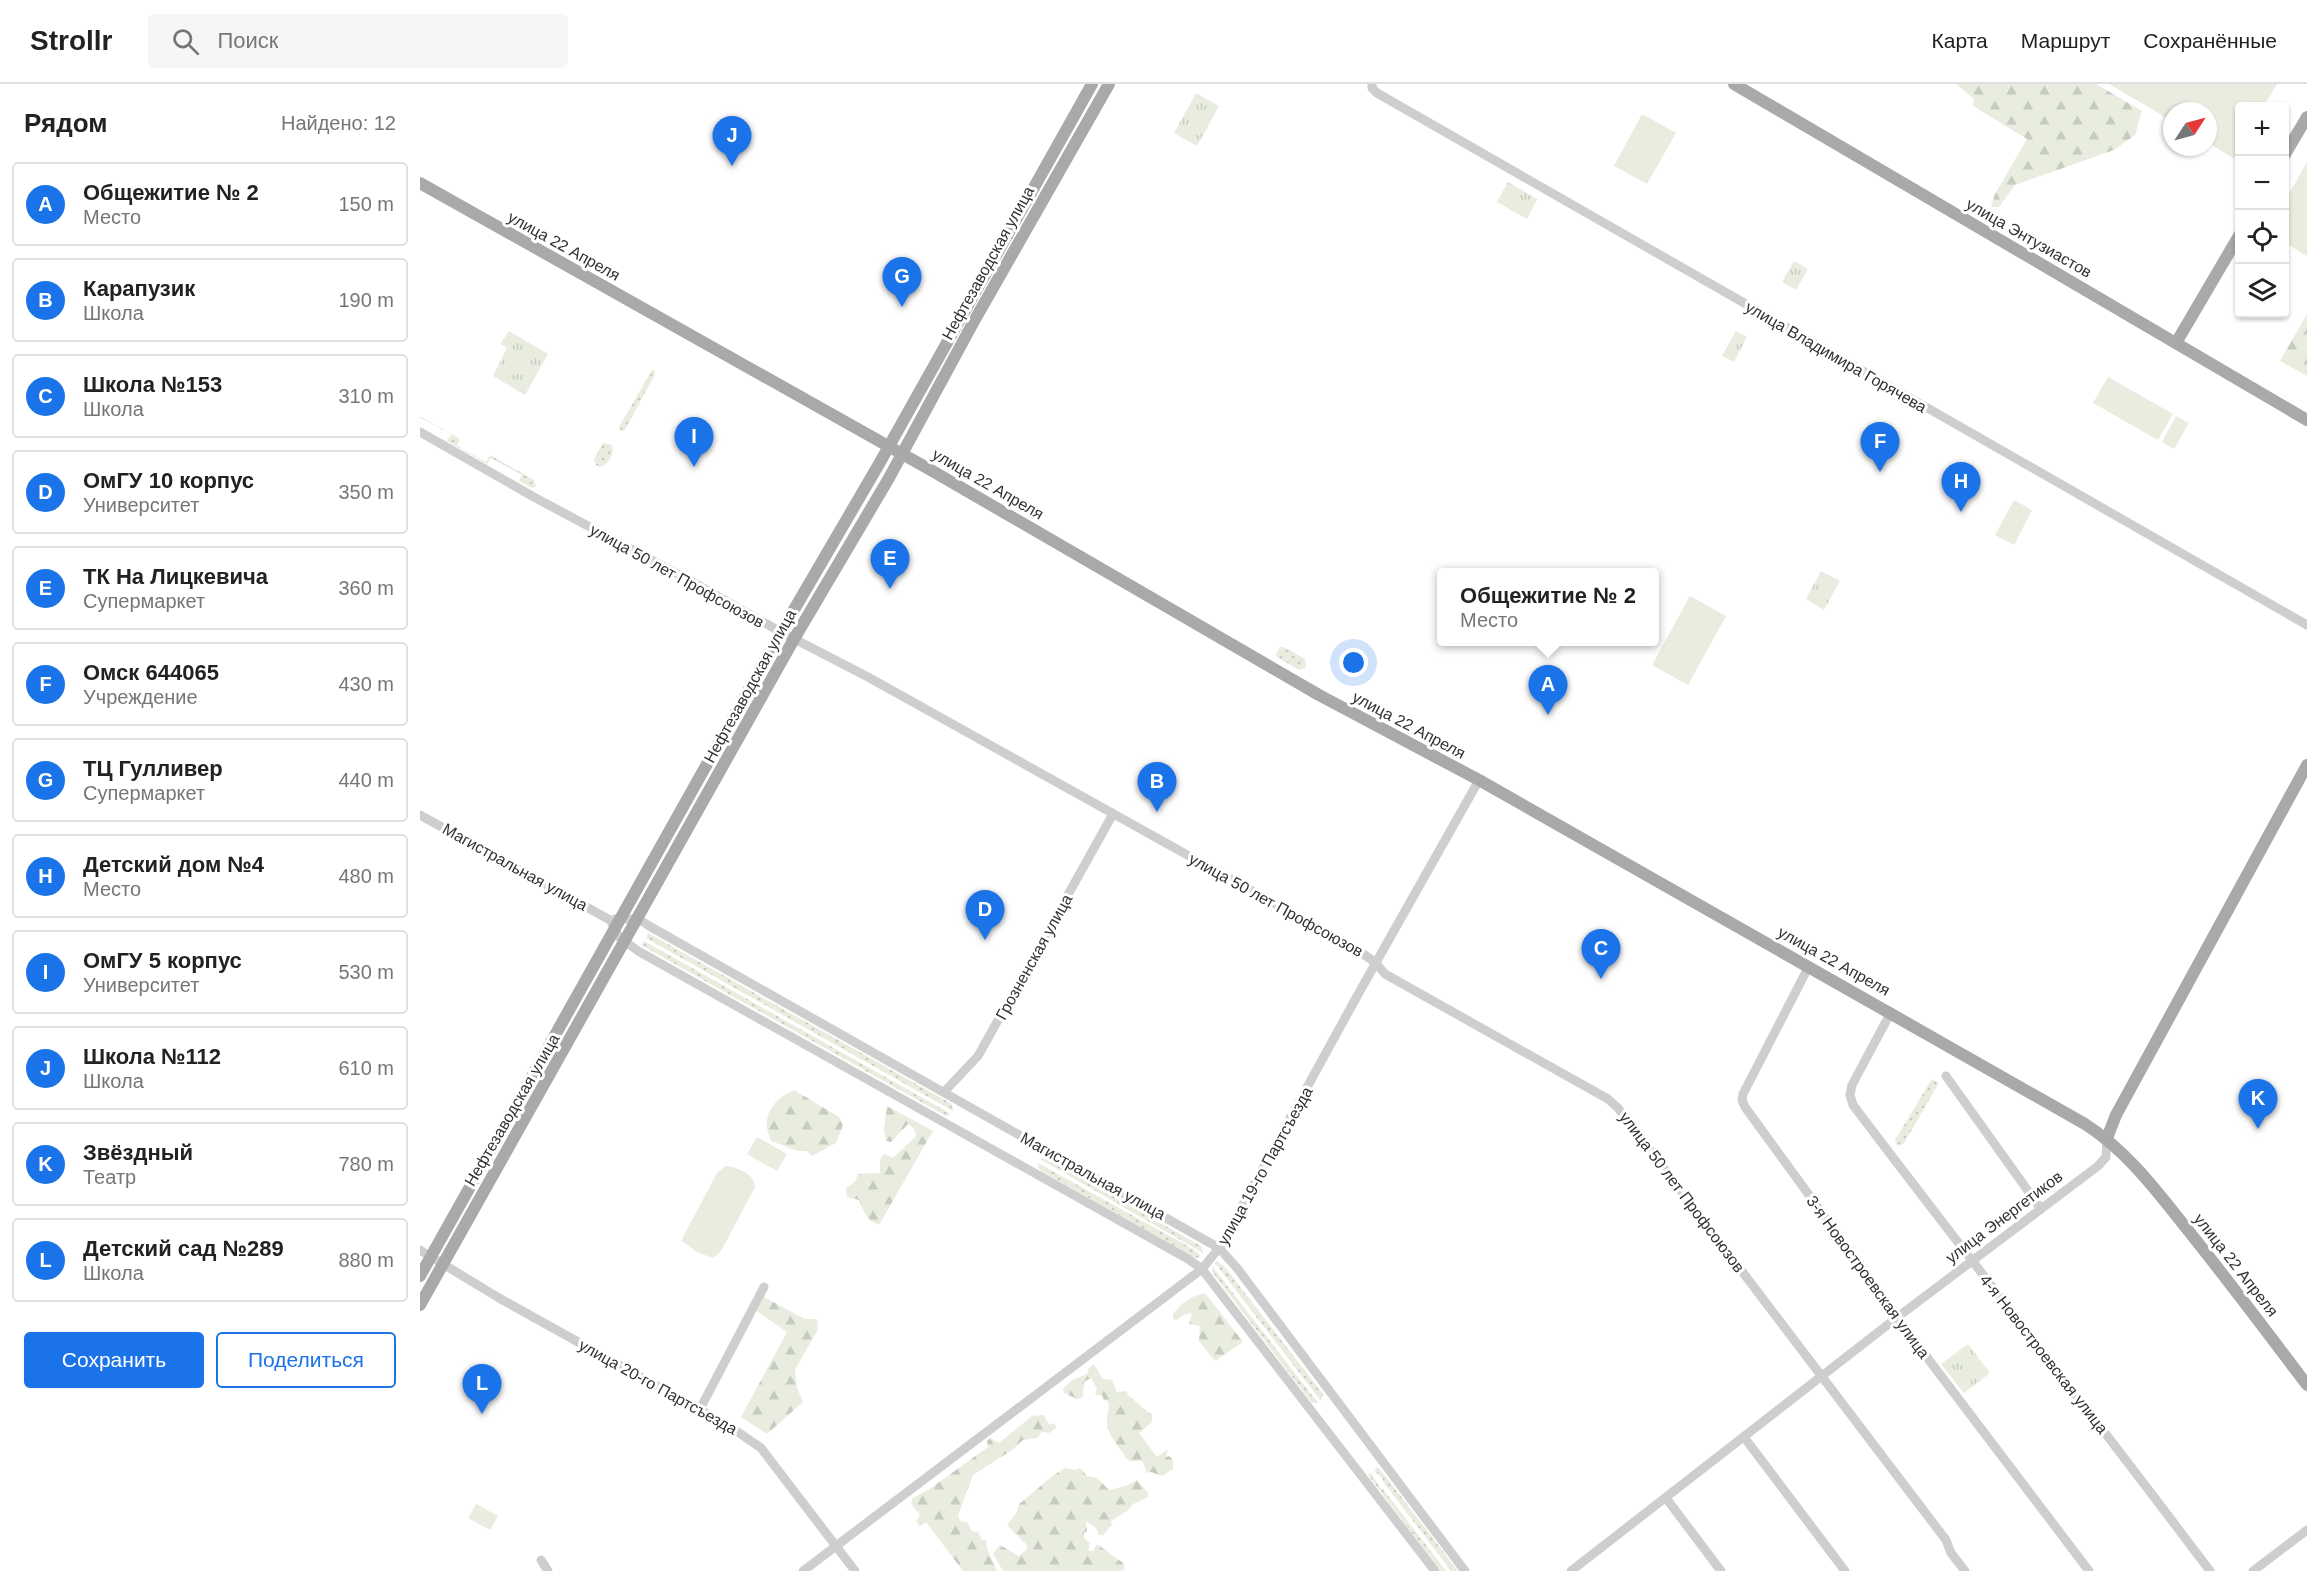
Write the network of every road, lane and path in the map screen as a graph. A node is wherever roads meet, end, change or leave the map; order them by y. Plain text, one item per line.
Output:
1 (1092, 84) edge
2 (1109, 84) edge
3 (1372, 84) edge
4 (1734, 84) edge
5 (2307, 117) edge
6 (2289, 148) edge
7 (420, 183) edge
8 (2235, 243) edge
9 (2176, 343) junction
10 (2307, 420) edge
11 (420, 432) edge
12 (895, 434) junction
13 (870, 437) junction
14 (910, 440) junction
15 (888, 447) junction
16 (902, 455) junction
17 (879, 464) junction
18 (918, 464) junction
19 (892, 472) junction
20 (2307, 626) edge
21 (781, 632) junction
22 (794, 639) junction
23 (2307, 765) edge
24 (1479, 780) junction
25 (1113, 814) junction
26 (420, 815) edge
27 (638, 920) junction
28 (615, 923) junction
29 (625, 943) junction
30 (1376, 963) junction
31 (1809, 966) junction
32 (1891, 1012) junction
33 (1946, 1076) dead end
34 (944, 1092) junction
35 (2107, 1138) junction
36 (2041, 1209) junction
37 (1219, 1248) junction
38 (425, 1253) edge
39 (1972, 1262) junction
40 (443, 1263) junction
41 (1202, 1269) junction
42 (420, 1276) edge
43 (764, 1287) dead end
44 (420, 1305) edge
45 (1899, 1316) junction
46 (1822, 1376) junction
47 (2307, 1385) edge
48 (700, 1409) junction
49 (1744, 1437) junction
50 (1666, 1498) junction
51 (2307, 1530) edge
52 (836, 1546) junction
53 (541, 1560) dead end
54 (548, 1571) edge
55 (803, 1571) edge
56 (855, 1571) edge
57 (1436, 1571) edge
58 (1465, 1571) edge
59 (1571, 1571) edge
60 (1721, 1571) edge
61 (1845, 1571) edge
62 (1965, 1571) edge
63 (2089, 1571) edge
64 (2210, 1571) edge
65 (2253, 1571) edge

1 - 12 main road, Нефтезаводская улица
2 - 14 main road, Нефтезаводская улица
3 - 20 street, улица Владимира Горячева
4 - 9 main road, улица Энтузиастов
5 - 6 main road
7 - 13 main road, улица 22 Апреля
8 - 9 main road
9 - 10 main road, улица Энтузиастов
11 - 21 street, улица 50 лет Профсоюзов
12 - 13 main road
12 - 15 main road, Нефтезаводская улица
13 - 15 main road, улица 22 Апреля
13 - 17 main road
14 - 16 main road, Нефтезаводская улица
14 - 18 main road
15 - 16 main road, улица 22 Апреля
15 - 17 main road, Нефтезаводская улица
16 - 18 main road, улица 22 Апреля
16 - 19 main road, Нефтезаводская улица
17 - 21 main road, Нефтезаводская улица
18 - 19 main road
18 - 24 main road, улица 22 Апреля
19 - 22 main road, Нефтезаводская улица
21 - 22 street, улица 50 лет Профсоюзов
21 - 28 main road, Нефтезаводская улица
22 - 25 street, улица 50 лет Профсоюзов
22 - 27 main road, Нефтезаводская улица
23 - 35 main road, улица Энергетиков
24 - 30 street, улица 19-го Партсъезда
24 - 31 main road, улица 22 Апреля
25 - 30 street, улица 50 лет Профсоюзов
25 - 34 street, Грозненская улица
26 - 28 street, Магистральная улица
27 - 28 street, Магистральная улица
27 - 29 main road, Нефтезаводская улица
27 - 34 street, Магистральная улица
28 - 29 street, Магистральная улица
28 - 38 main road, Нефтезаводская улица
29 - 40 main road, Нефтезаводская улица
29 - 41 street, Магистральная улица
30 - 37 street, улица 19-го Партсъезда
30 - 46 street, улица 50 лет Профсоюзов
31 - 32 main road, улица 22 Апреля
31 - 45 street, 3-я Новостроевская улица
32 - 35 main road, улица 22 Апреля
32 - 39 street, 4-я Новостроевская улица
33 - 36 street
34 - 37 street, Магистральная улица
35 - 36 street, улица Энергетиков
35 - 47 main road, улица 22 Апреля
36 - 39 street, улица Энергетиков
37 - 41 street, улица 19-го Партсъезда
37 - 58 street, Магистральная улица
38 - 40 street, улица 20-го Партсъезда
38 - 42 main road, Нефтезаводская улица
39 - 45 street, улица Энергетиков
39 - 64 street, 4-я Новостроевская улица
40 - 44 main road, Нефтезаводская улица
40 - 48 street, улица 20-го Партсъезда
41 - 52 street, улица 19-го Партсъезда
41 - 57 street, Магистральная улица
43 - 48 street
45 - 46 street, улица Энергетиков
45 - 63 street, 3-я Новостроевская улица
46 - 49 street, улица Энергетиков
46 - 62 street, улица 50 лет Профсоюзов
48 - 52 street, улица 20-го Партсъезда
49 - 50 street, улица Энергетиков
49 - 61 street
50 - 59 street, улица Энергетиков
50 - 60 street
51 - 65 street
52 - 55 street, улица 19-го Партсъезда
52 - 56 street, улица 20-го Партсъезда
53 - 54 street

